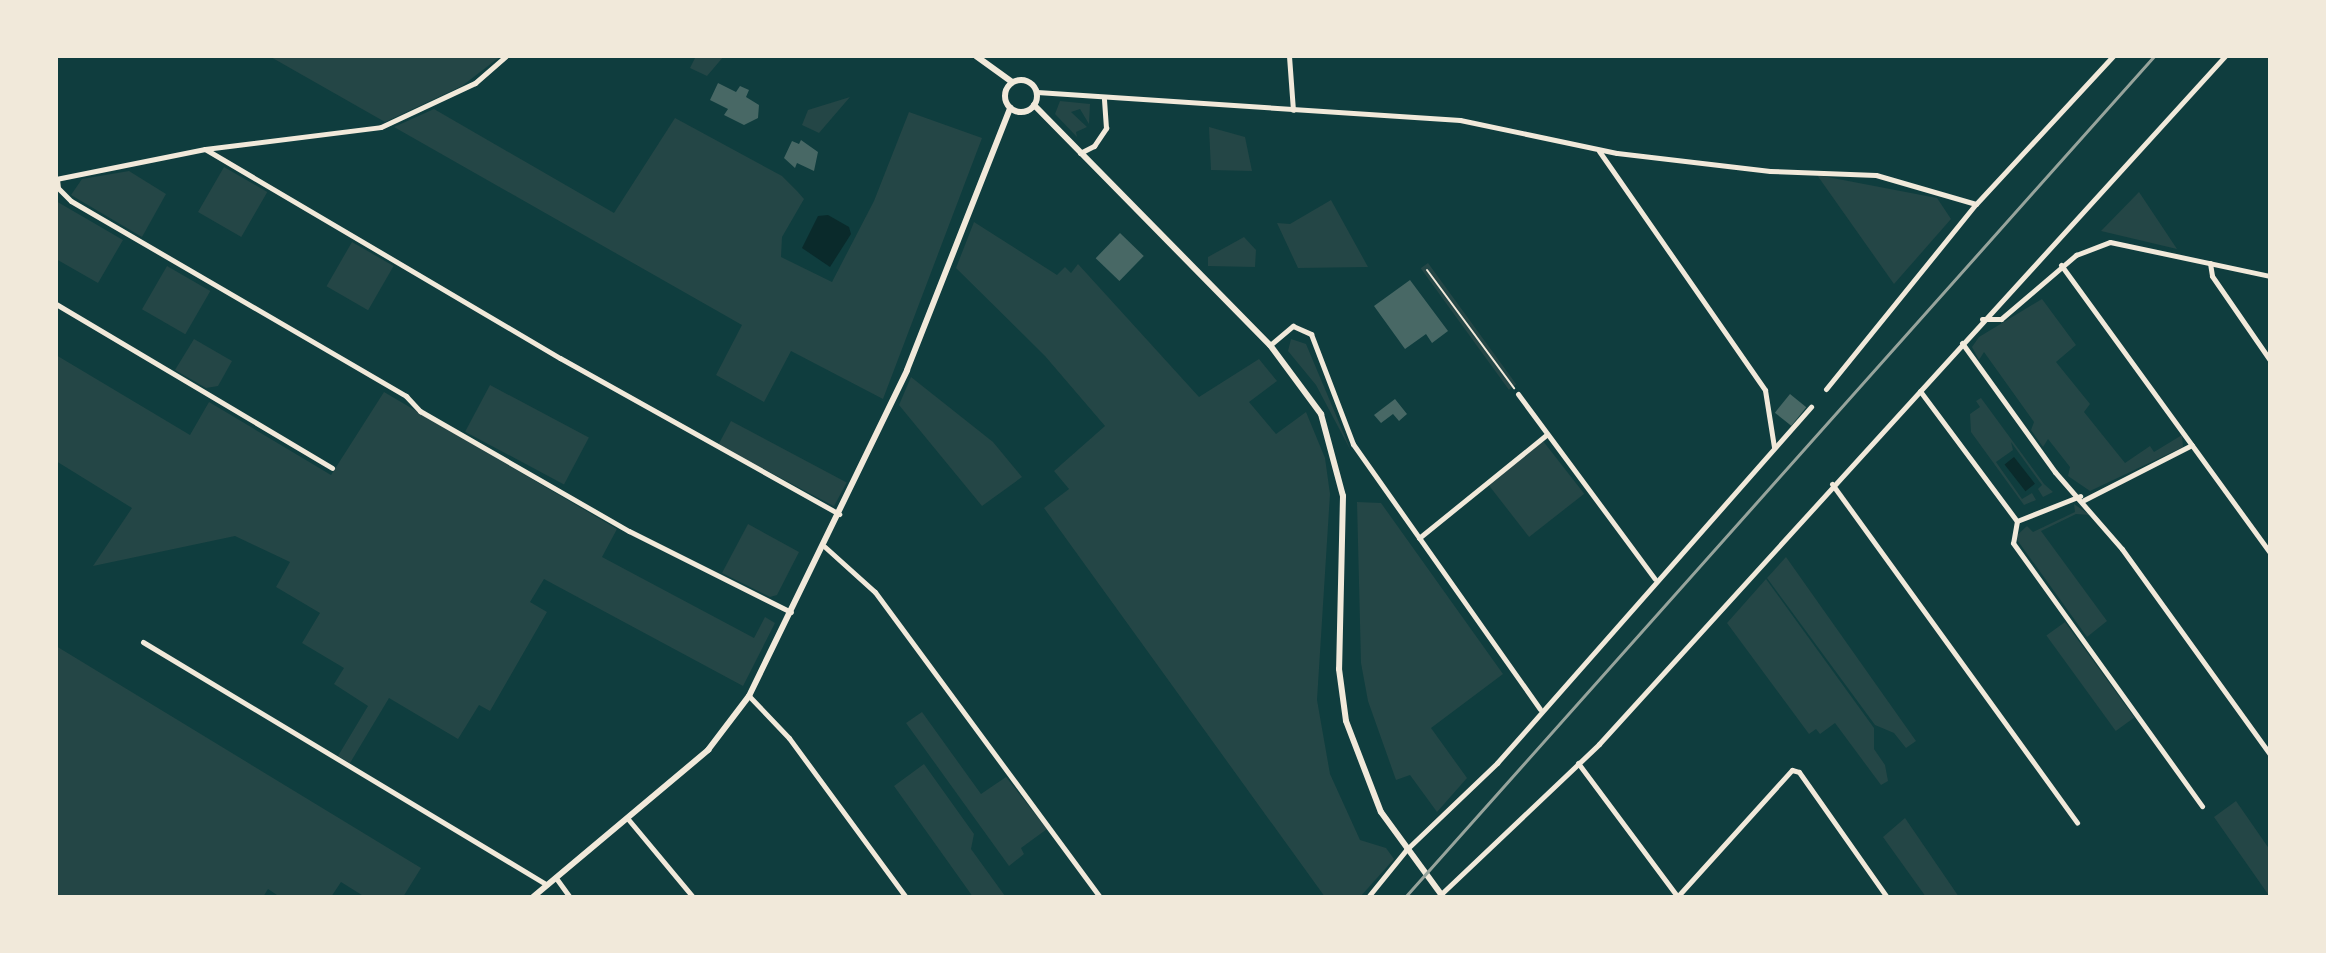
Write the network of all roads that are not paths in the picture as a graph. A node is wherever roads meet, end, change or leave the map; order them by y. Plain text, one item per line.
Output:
1 (506, 56) edge
2 (976, 56) edge
3 (1289, 56) edge
4 (2113, 56) edge
5 (2225, 56) edge
6 (1012, 82) junction
7 (1037, 92) junction
8 (1104, 99) junction
9 (1034, 105) junction
10 (1010, 108) junction
11 (1293, 110) junction
12 (205, 149) junction
13 (1599, 150) junction
14 (1080, 154) junction
15 (56, 179) edge
16 (1976, 204) junction
17 (2210, 263) junction
18 (2061, 265) junction
19 (2270, 276) edge
20 (56, 304) edge
21 (1982, 319) junction
22 (1962, 343) junction
23 (1270, 345) junction
24 (2270, 360) edge
25 (1826, 389) dead end
26 (1920, 391) junction
27 (1518, 394) road end
28 (1811, 407) dead end
29 (1546, 435) junction
30 (2192, 445) junction
31 (1774, 448) junction
32 (332, 468) dead end
33 (1832, 484) junction
34 (2082, 498) junction
35 (840, 515) junction
36 (2017, 521) junction
37 (1419, 538) junction
38 (825, 547) junction
39 (2270, 553) edge
40 (1655, 579) junction
41 (792, 613) junction
42 (143, 642) dead end
43 (749, 696) junction
44 (1540, 709) junction
45 (2270, 754) edge
46 (1578, 763) junction
47 (2202, 806) dead end
48 (628, 819) junction
49 (2077, 823) dead end
50 (556, 878) junction
51 (547, 885) junction
52 (1678, 896) edge
53 (533, 897) edge
54 (570, 897) edge
55 (693, 897) edge
56 (906, 897) edge
57 (1100, 897) edge
58 (1368, 897) edge
59 (1440, 897) edge
60 (1887, 897) edge

1 - 12 street
2 - 6 street
3 - 11 street
4 - 16 street
5 - 21 street
6 - 7 street
6 - 10 street
7 - 8 street
7 - 9 street
8 - 11 street
8 - 14 street
9 - 10 street
9 - 14 street
10 - 35 street
11 - 13 street
12 - 15 street
12 - 35 street
13 - 16 street
13 - 31 street
14 - 23 street
15 - 41 street
16 - 25 street
17 - 18 street
17 - 19 street
17 - 24 street
18 - 21 street
18 - 30 street
20 - 32 street
21 - 22 street
22 - 26 street
22 - 34 street
23 - 37 street
23 - 59 street
26 - 33 street
26 - 36 street
27 - 29 street
28 - 31 street
29 - 37 street
29 - 40 street
30 - 34 street
30 - 39 street
31 - 40 street
33 - 46 street
33 - 49 street
34 - 36 street
34 - 45 street
35 - 38 street
36 - 47 street
37 - 44 street
38 - 41 street
38 - 57 street
40 - 44 street
41 - 43 street
42 - 51 street
43 - 48 street
43 - 56 street
44 - 58 street
46 - 52 street
46 - 59 street
48 - 50 street
48 - 55 street
50 - 51 street
50 - 54 street
51 - 53 street
52 - 60 street

